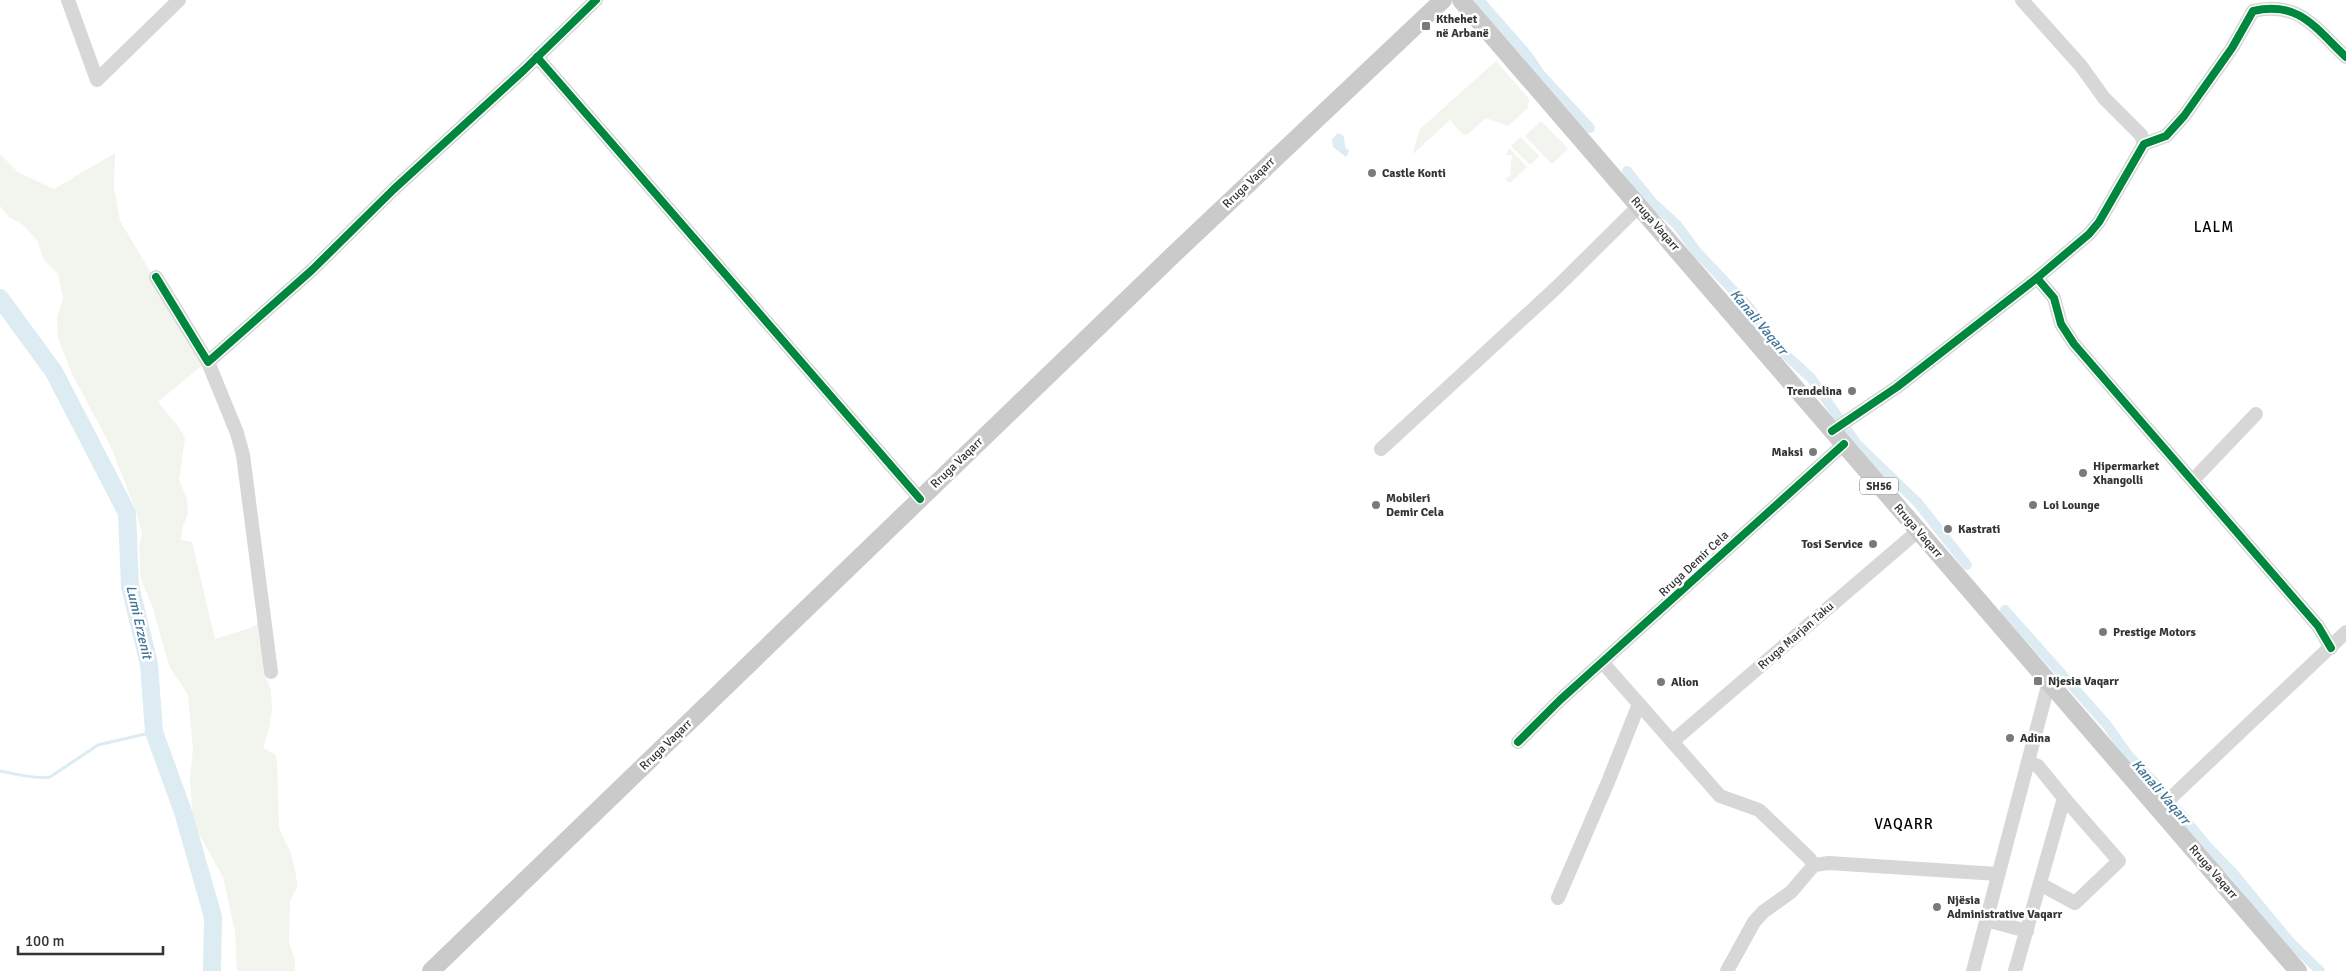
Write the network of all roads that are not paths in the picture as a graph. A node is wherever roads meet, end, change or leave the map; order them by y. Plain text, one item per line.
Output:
1 (68, 0) edge
2 (179, 0) edge
3 (596, 0) edge
4 (1443, 0) edge
5 (1461, 0) edge
6 (2022, 0) edge
7 (537, 56) junction
8 (2346, 57) edge
9 (2144, 144) junction
10 (1639, 206) junction
11 (156, 277) dead end
12 (2037, 278) junction
13 (208, 362) junction
14 (2256, 414) dead end
15 (1841, 431) junction
16 (1381, 449) dead end
17 (2193, 480) junction
18 (920, 499) junction
19 (1918, 531) junction
20 (2346, 632) edge
21 (2330, 648) junction
22 (1602, 663) junction
23 (270, 672) dead end
24 (2049, 682) junction
25 (1639, 704) junction
26 (1673, 741) junction
27 (1518, 742) dead end
28 (2028, 762) junction
29 (2064, 798) junction
30 (2166, 803) junction
31 (1814, 865) junction
32 (1998, 874) junction
33 (2040, 884) junction
34 (1558, 898) dead end
35 (1986, 920) junction
36 (2027, 932) junction
37 (431, 971) edge
38 (1727, 971) edge
39 (1973, 971) edge
40 (2015, 971) edge
41 (2298, 971) edge

1 - 2 street
3 - 7 street
4 - 18 main road, Rruga Vaqarr
5 - 10 main road, Rruga Vaqarr / SH56
6 - 9 street
7 - 13 street
7 - 18 street
8 - 9 street
9 - 12 street, Rruga Demir Cela
10 - 15 main road, Rruga Vaqarr / SH56
10 - 16 street
11 - 13 street
12 - 15 street, Rruga Demir Cela
12 - 17 street
13 - 23 street
14 - 17 street
15 - 19 main road, Rruga Vaqarr / SH56
15 - 22 street, Rruga Demir Cela
17 - 21 street
18 - 37 main road, Rruga Vaqarr
19 - 24 main road, Rruga Vaqarr / SH56
19 - 26 street, Rruga Marjan Taku
20 - 21 street
21 - 30 street
22 - 25 street
22 - 27 street, Rruga Demir Cela
24 - 28 street
24 - 30 main road, Rruga Vaqarr / SH56
25 - 26 street
25 - 34 street
26 - 31 street
28 - 29 street
28 - 32 street
29 - 33 street
29 - 33 street
30 - 41 main road, Rruga Vaqarr / SH56
31 - 32 street
31 - 38 street
32 - 35 street
33 - 36 street
35 - 36 street
35 - 39 street
36 - 40 street

